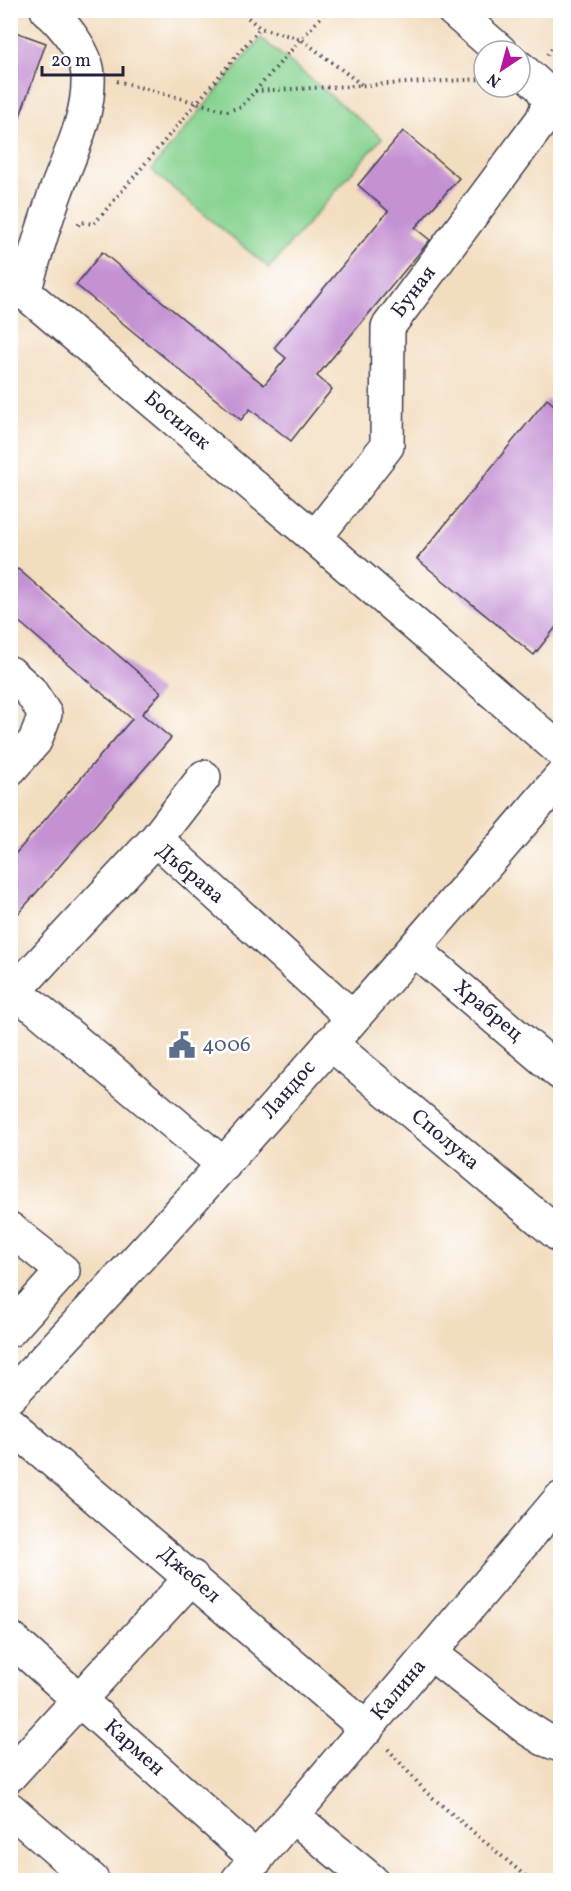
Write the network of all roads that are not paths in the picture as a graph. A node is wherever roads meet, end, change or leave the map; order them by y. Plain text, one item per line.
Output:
1 (46, 10) edge
2 (453, 10) edge
3 (486, 39) edge
4 (532, 79) edge
5 (17, 290) edge
6 (315, 538) junction
7 (10, 673) edge
8 (561, 750) edge
9 (10, 769) edge
10 (204, 777) dead end
11 (561, 778) edge
12 (156, 840) junction
13 (415, 950) junction
14 (12, 994) edge
15 (353, 1018) junction
16 (330, 1043) junction
17 (561, 1073) edge
18 (224, 1165) junction
19 (10, 1229) edge
20 (561, 1236) edge
21 (10, 1330) edge
22 (10, 1396) edge
23 (10, 1424) edge
24 (554, 1520) edge
25 (192, 1577) junction
26 (10, 1638) edge
27 (430, 1653) junction
28 (80, 1700) junction
29 (367, 1728) junction
30 (561, 1745) edge
31 (10, 1775) edge
32 (10, 1809) edge
33 (293, 1816) junction
34 (247, 1870) edge
35 (92, 1881) edge
36 (371, 1881) edge

1 - 5 street, Босилек
2 - 3 street
4 - 6 street, Буная
5 - 6 street, Босилек
6 - 8 street, Босилек
7 - 9 street
10 - 12 street
11 - 13 street, Ландос
12 - 14 street, Дъбрава
12 - 15 street, Дъбрава
13 - 15 street, Ландос
13 - 17 street, Храбрец
14 - 18 street
15 - 16 street, Ландос
16 - 18 street, Ландос
16 - 20 street, Сполука
18 - 22 street, Ландос
19 - 21 street
23 - 25 street, Джебел
24 - 27 street, Калина
25 - 28 street
25 - 29 street, Джебел
26 - 28 street, Кармен
27 - 29 street, Калина
27 - 30 street
28 - 31 street
28 - 34 street, Кармен
29 - 33 street, Калина
32 - 35 street
33 - 34 street, Калина
33 - 36 street

